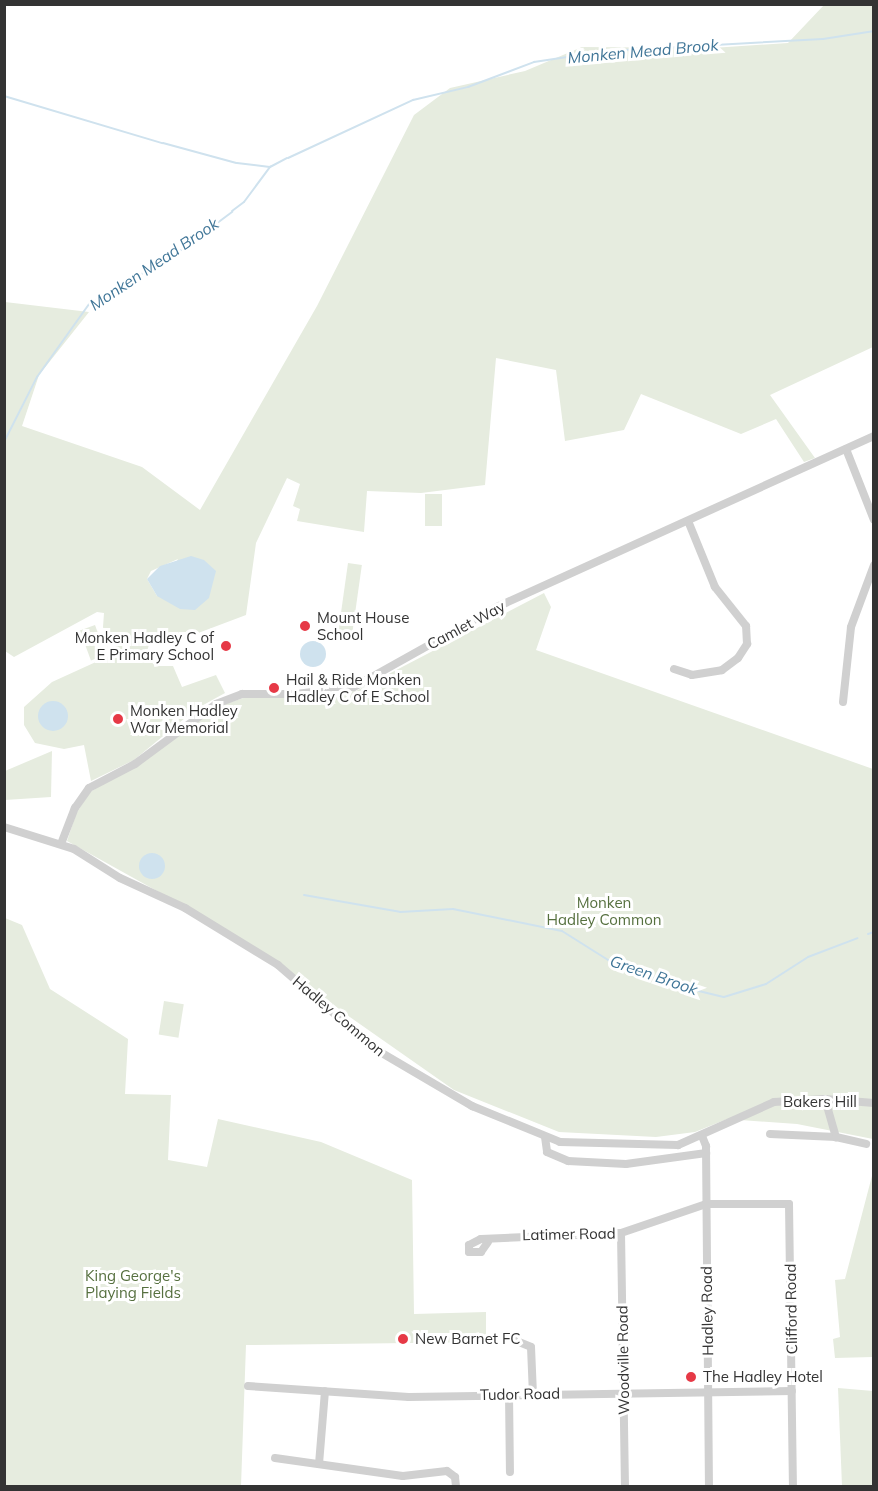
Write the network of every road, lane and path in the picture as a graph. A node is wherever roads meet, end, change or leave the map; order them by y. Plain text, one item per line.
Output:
1 (873, 436) edge
2 (846, 449) junction
3 (688, 520) junction
4 (873, 520) edge
5 (873, 565) edge
6 (674, 669) dead end
7 (843, 702) dead end
8 (4, 827) edge
9 (61, 844) junction
10 (825, 1099) junction
11 (873, 1103) edge
12 (770, 1134) dead end
13 (702, 1136) junction
14 (545, 1137) junction
15 (837, 1137) junction
16 (866, 1144) dead end
17 (705, 1153) junction
18 (705, 1204) junction
19 (789, 1204) joint
20 (621, 1233) junction
21 (488, 1242) dead end
22 (514, 1340) dead end
23 (248, 1386) dead end
24 (325, 1391) junction
25 (792, 1391) junction
26 (708, 1392) junction
27 (624, 1393) junction
28 (509, 1394) junction
29 (533, 1394) junction
30 (275, 1458) dead end
31 (500, 1462) dead end
32 (509, 1462) junction
33 (319, 1464) junction
34 (510, 1472) dead end
35 (456, 1486) edge
36 (625, 1486) edge
37 (709, 1486) edge
38 (793, 1486) edge

1 - 2 street, Camlet Way
2 - 3 street, Camlet Way
2 - 4 street
3 - 6 street
3 - 9 street, Camlet Way
5 - 7 street
8 - 9 street, Hadley Common
9 - 14 street, Hadley Common
10 - 11 street, Bakers Hill
10 - 13 street, Bakers Hill
10 - 15 street
12 - 15 street
13 - 14 street, Hadley Common
13 - 17 street, Hadley Road
14 - 17 street
15 - 16 street
17 - 18 street, Hadley Road
18 - 19 street, Latimer Road
18 - 20 street, Latimer Road
18 - 26 street, Hadley Road
19 - 25 street, Clifford Road
20 - 21 street, Latimer Road
20 - 27 street, Woodville Road
22 - 29 street
23 - 24 street, Tudor Road
24 - 28 street, Tudor Road
24 - 33 street
25 - 26 street, Tudor Road
25 - 38 street, Clifford Road
26 - 27 street, Tudor Road
26 - 37 street, Hadley Road
27 - 29 street, Tudor Road
27 - 36 street, Woodville Road
28 - 29 street, Tudor Road
28 - 32 street
30 - 33 street
31 - 32 street
32 - 34 street
33 - 35 street

